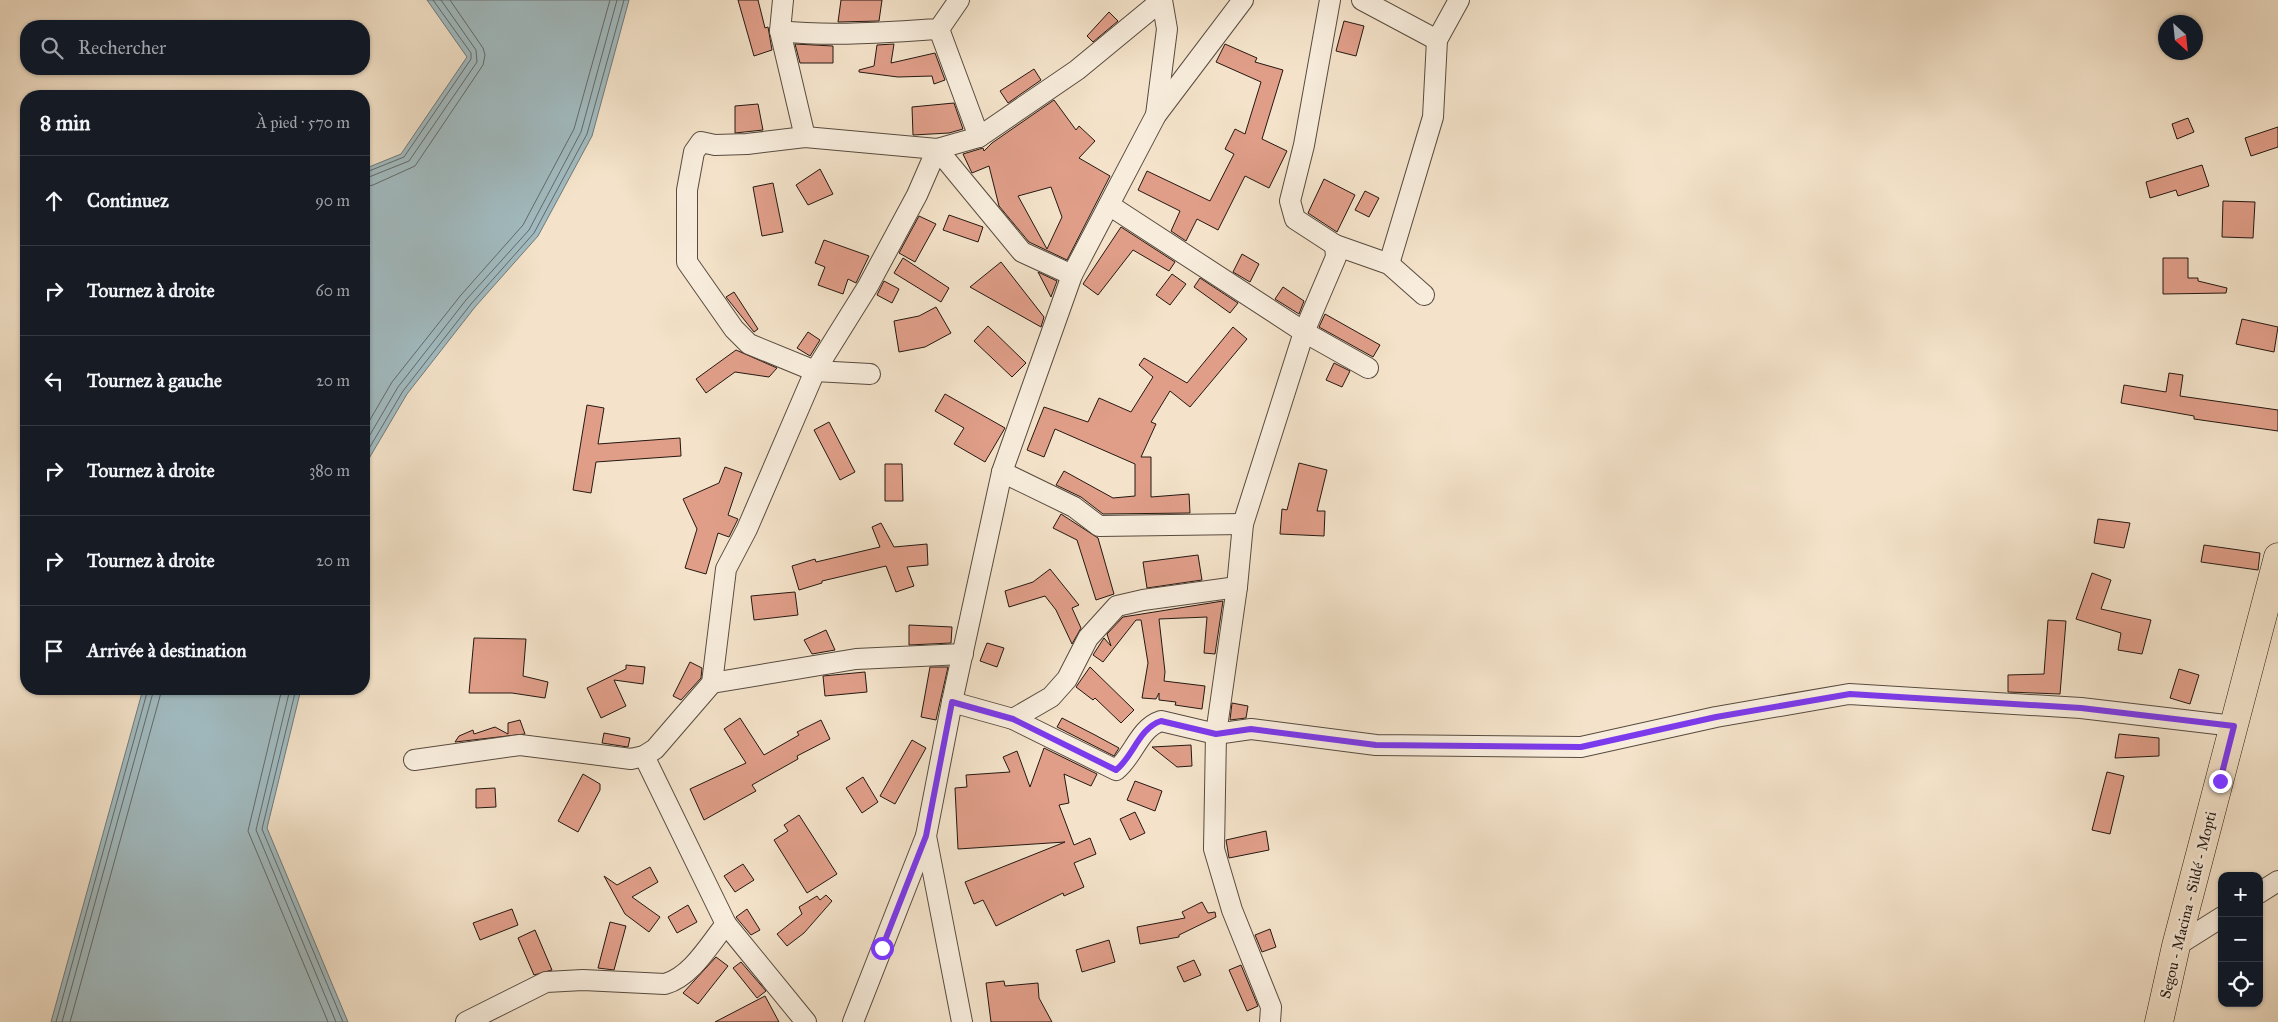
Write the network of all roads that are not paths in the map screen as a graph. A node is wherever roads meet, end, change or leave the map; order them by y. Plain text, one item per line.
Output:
1 (783, 0) edge
2 (959, 0) edge
3 (1162, 0) edge
4 (1243, 0) edge
5 (1330, 0) edge
6 (1362, 0) edge
7 (1459, 0) edge
8 (939, 29) junction
9 (780, 31) junction
10 (1437, 40) junction
11 (1156, 115) junction
12 (979, 137) junction
13 (805, 138) junction
14 (937, 149) junction
15 (1109, 205) junction
16 (1335, 245) junction
17 (1389, 264) junction
18 (1072, 275) junction
19 (1424, 295) dead end
20 (1304, 332) junction
21 (1368, 368) dead end
22 (815, 371) junction
23 (870, 374) dead end
24 (1002, 472) junction
25 (1243, 524) junction
26 (2278, 557) edge
27 (1237, 587) junction
28 (962, 654) junction
29 (712, 683) junction
30 (952, 702) junction
31 (1013, 719) junction
32 (2234, 726) junction
33 (1216, 734) junction
34 (644, 756) junction
35 (414, 760) dead end
36 (926, 836) junction
37 (2278, 881) edge
38 (2263, 890) edge
39 (2218, 920) edge
40 (726, 924) junction
41 (2176, 946) junction
42 (466, 1022) edge
43 (806, 1022) edge
44 (853, 1022) edge
45 (962, 1022) edge
46 (1270, 1022) edge
47 (2159, 1022) edge

1 - 9 street
2 - 8 street
3 - 11 street
3 - 12 street
4 - 11 street
5 - 16 street
6 - 10 street
7 - 10 street
8 - 9 street
8 - 12 street
9 - 13 street
10 - 17 street
11 - 15 street
12 - 14 street
13 - 14 street
13 - 22 street
14 - 18 street
14 - 22 street
15 - 18 street
15 - 20 street
16 - 17 street
16 - 20 street
17 - 19 street
18 - 24 street
20 - 21 street
20 - 25 street
22 - 23 street
22 - 29 street
24 - 25 street
24 - 28 street
25 - 27 street
26 - 32 main road, Segou - Macina - Sildé - Mopti
27 - 31 street
27 - 33 street
28 - 29 street
28 - 30 street
29 - 34 street
30 - 31 street
30 - 36 street
31 - 33 street
32 - 33 street
32 - 41 main road, Segou - Macina - Sildé - Mopti
33 - 46 street
34 - 35 street
34 - 40 street
36 - 44 street
36 - 45 street
37 - 38 street
39 - 41 street
40 - 42 street
40 - 43 street
41 - 47 main road, Segou - Macina - Sildé - Mopti

